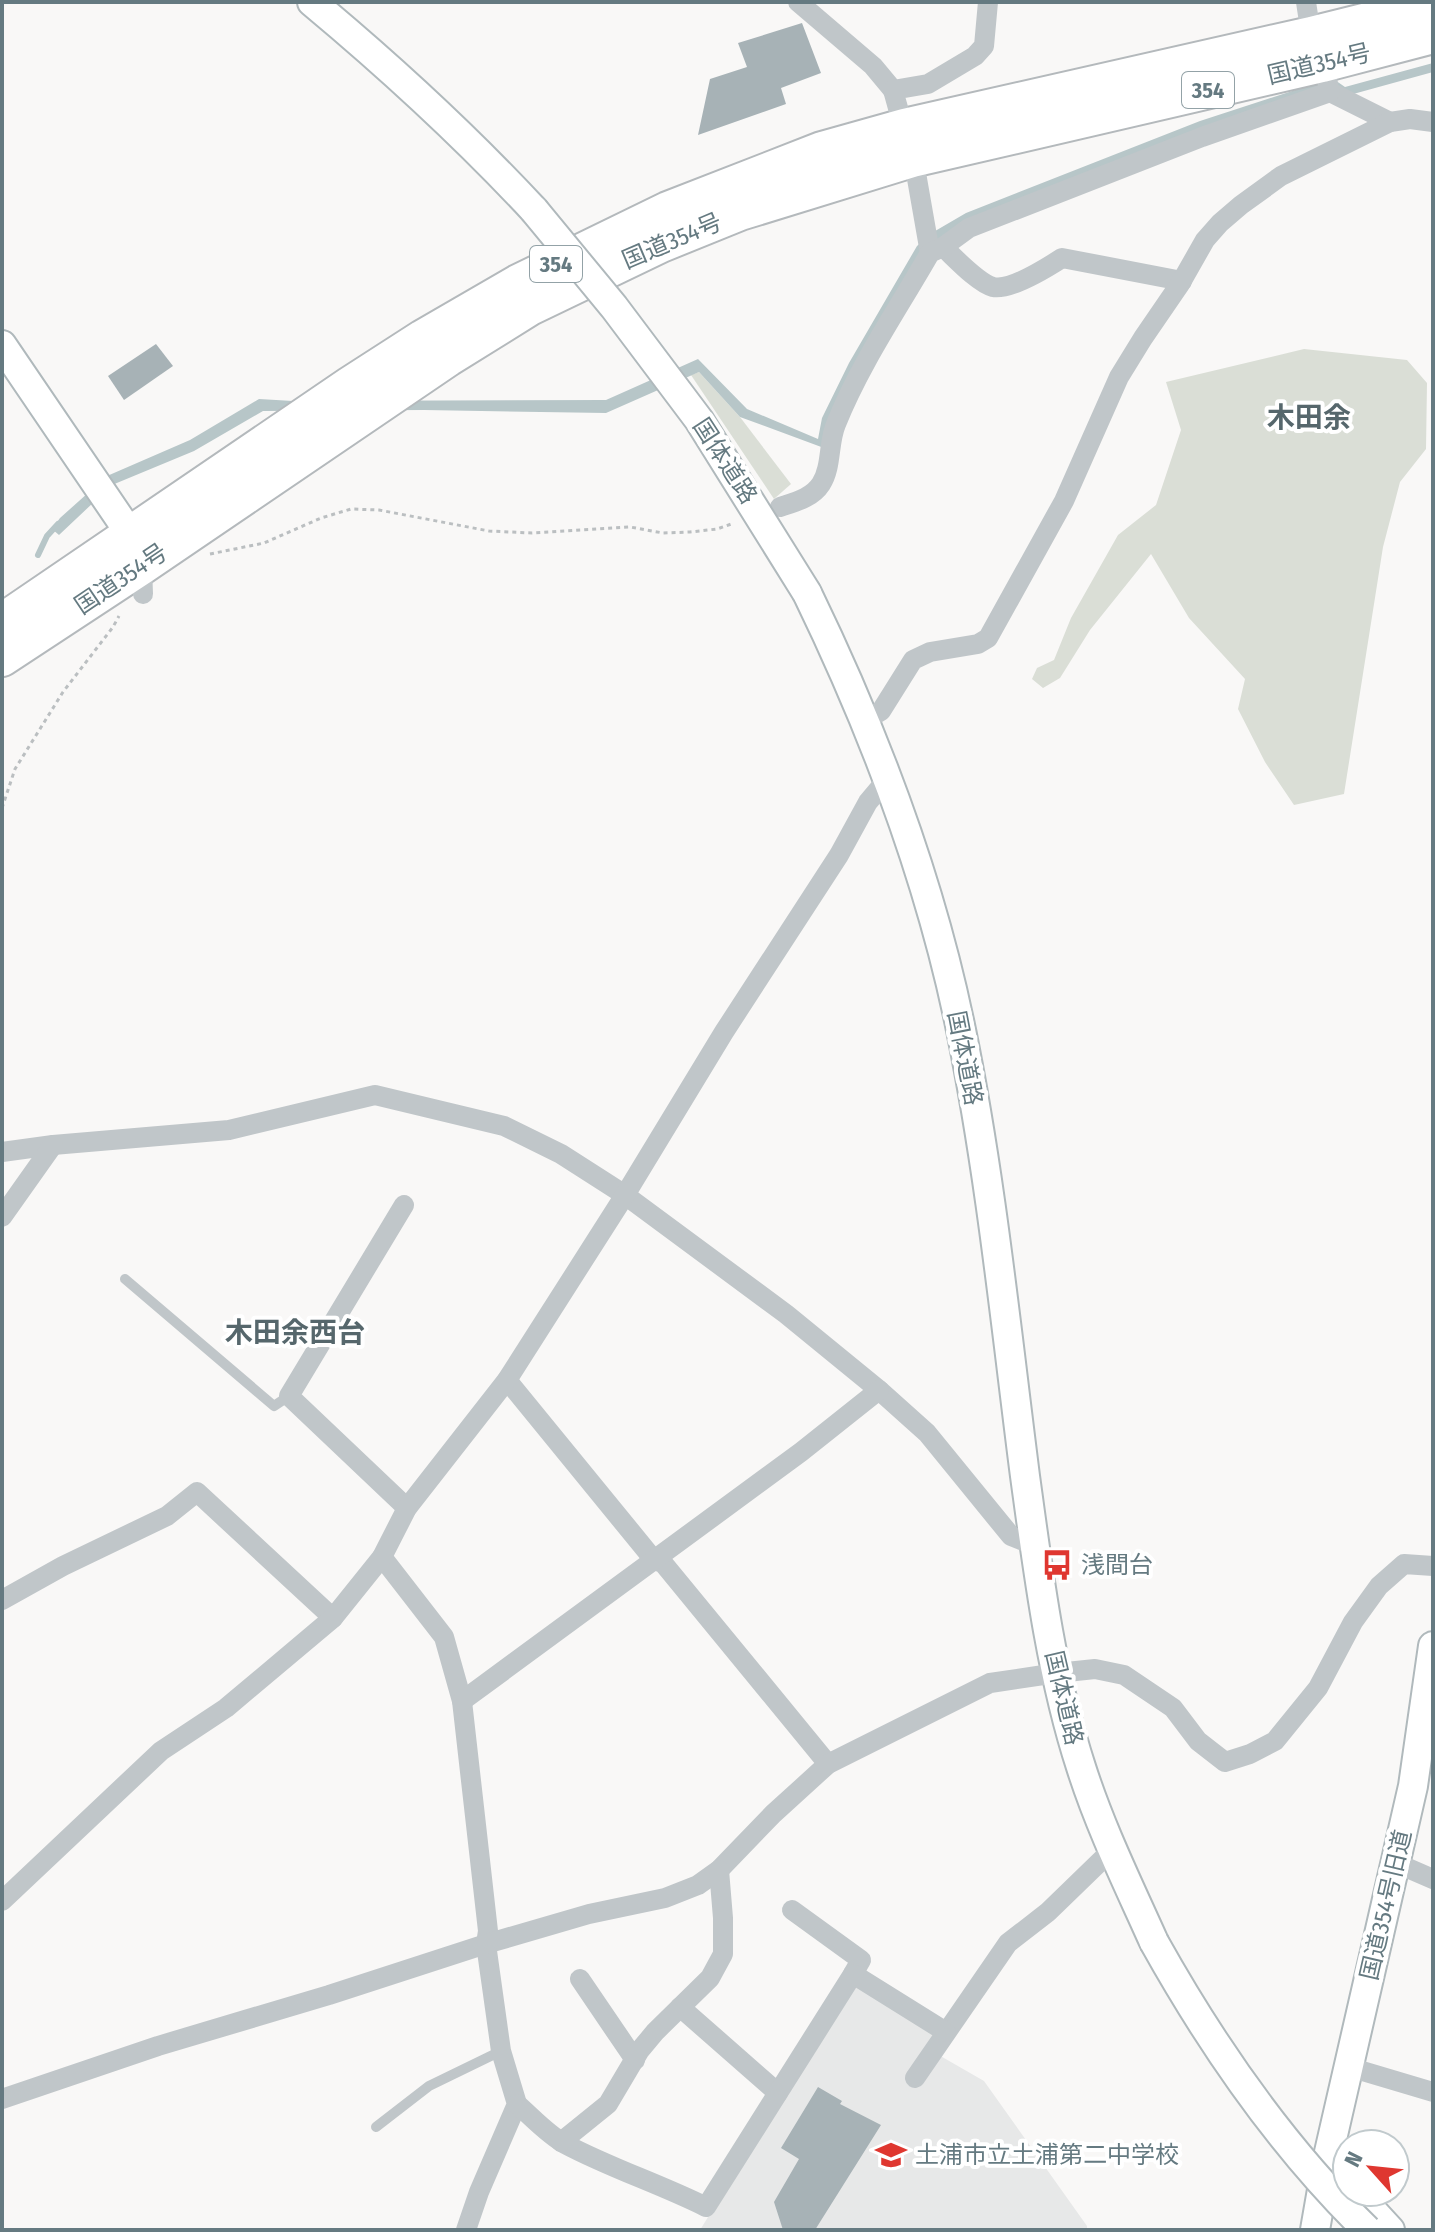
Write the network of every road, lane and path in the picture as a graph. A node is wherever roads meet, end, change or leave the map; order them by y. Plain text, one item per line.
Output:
1 (798, 2) edge
2 (988, 2) edge
3 (1433, 3) edge
4 (328, 8) edge
5 (1433, 35) edge
6 (1317, 48) edge
7 (893, 90) junction
8 (1390, 122) junction
9 (1433, 122) edge
10 (908, 143) junction
11 (937, 250) junction
12 (1182, 281) junction
13 (2, 345) edge
14 (780, 507) dead end
15 (742, 520) dead end
16 (203, 555) dead end
17 (139, 565) junction
18 (2, 622) edge
19 (2, 658) edge
20 (866, 720) junction
21 (889, 777) junction
22 (2, 808) edge
23 (53, 1145) junction
24 (2, 1152) edge
25 (625, 1195) junction
26 (404, 1205) dead end
27 (2, 1217) edge
28 (125, 1279) dead end
29 (507, 1380) junction
30 (879, 1390) junction
31 (289, 1396) junction
32 (407, 1508) junction
33 (1034, 1545) junction
34 (382, 1557) junction
35 (654, 1560) junction
36 (1433, 1566) edge
37 (2, 1600) edge
38 (333, 1618) junction
39 (1433, 1646) edge
40 (1057, 1673) junction
41 (462, 1701) junction
42 (828, 1764) junction
43 (1113, 1849) junction
44 (1396, 1863) junction
45 (719, 1870) junction
46 (1433, 1879) edge
47 (2, 1901) edge
48 (792, 1910) dead end
49 (486, 1944) junction
50 (853, 1974) junction
51 (580, 1979) dead end
52 (680, 2007) junction
53 (946, 2032) junction
54 (501, 2051) junction
55 (635, 2060) junction
56 (1349, 2067) junction
57 (915, 2078) dead end
58 (1433, 2092) edge
59 (778, 2093) junction
60 (2, 2099) edge
61 (517, 2104) junction
62 (376, 2127) dead end
63 (561, 2142) junction
64 (1327, 2161) junction
65 (1331, 2166) edge
66 (1370, 2208) edge
67 (466, 2230) edge
68 (1315, 2230) edge
69 (1367, 2230) edge
70 (1390, 2230) edge

1 - 7 street
2 - 7 street
3 - 6 highway, 国道354号 / 354
4 - 20 street, 国体道路, bridge
5 - 6 highway, 国道354号 / 354
6 - 8 street
6 - 10 highway, 国道354号 / 354
6 - 11 street
7 - 10 street
8 - 9 street
8 - 12 street
10 - 11 street
10 - 17 highway, 国道354号 / 354
11 - 12 street
11 - 14 street
12 - 20 street
13 - 17 street
15 - 16 path
17 - 18 highway, 国道354号 / 354
17 - 19 highway, 国道354号 / 354
17 - 22 path
20 - 21 street, 国体道路
21 - 25 street
21 - 33 street, 国体道路
23 - 24 street
23 - 25 street
23 - 27 street
25 - 29 street
25 - 30 street
26 - 31 street
28 - 31 lane
29 - 32 street
29 - 35 street
30 - 33 street
30 - 35 street
31 - 32 street
32 - 34 street
33 - 40 street, 国体道路
34 - 38 street
34 - 41 street
35 - 41 street
35 - 42 street
36 - 40 street
37 - 38 street
38 - 47 street
39 - 44 street, 国道354号旧道
40 - 42 street
40 - 43 street, 国体道路
41 - 49 street
42 - 45 street
43 - 53 street
43 - 69 street, 国体道路, bridge
44 - 46 street
44 - 56 street, 国道354号旧道
45 - 49 street
45 - 52 street
48 - 50 street
49 - 54 street
49 - 60 street
50 - 53 street
50 - 59 street
51 - 55 street
52 - 55 street
52 - 59 street
53 - 57 street
54 - 61 street
54 - 62 lane
55 - 63 street
56 - 58 street
56 - 64 street, 国道354号旧道
59 - 63 street
61 - 63 street
61 - 67 street
64 - 65 street
64 - 68 street, 国道354号旧道
66 - 70 street

